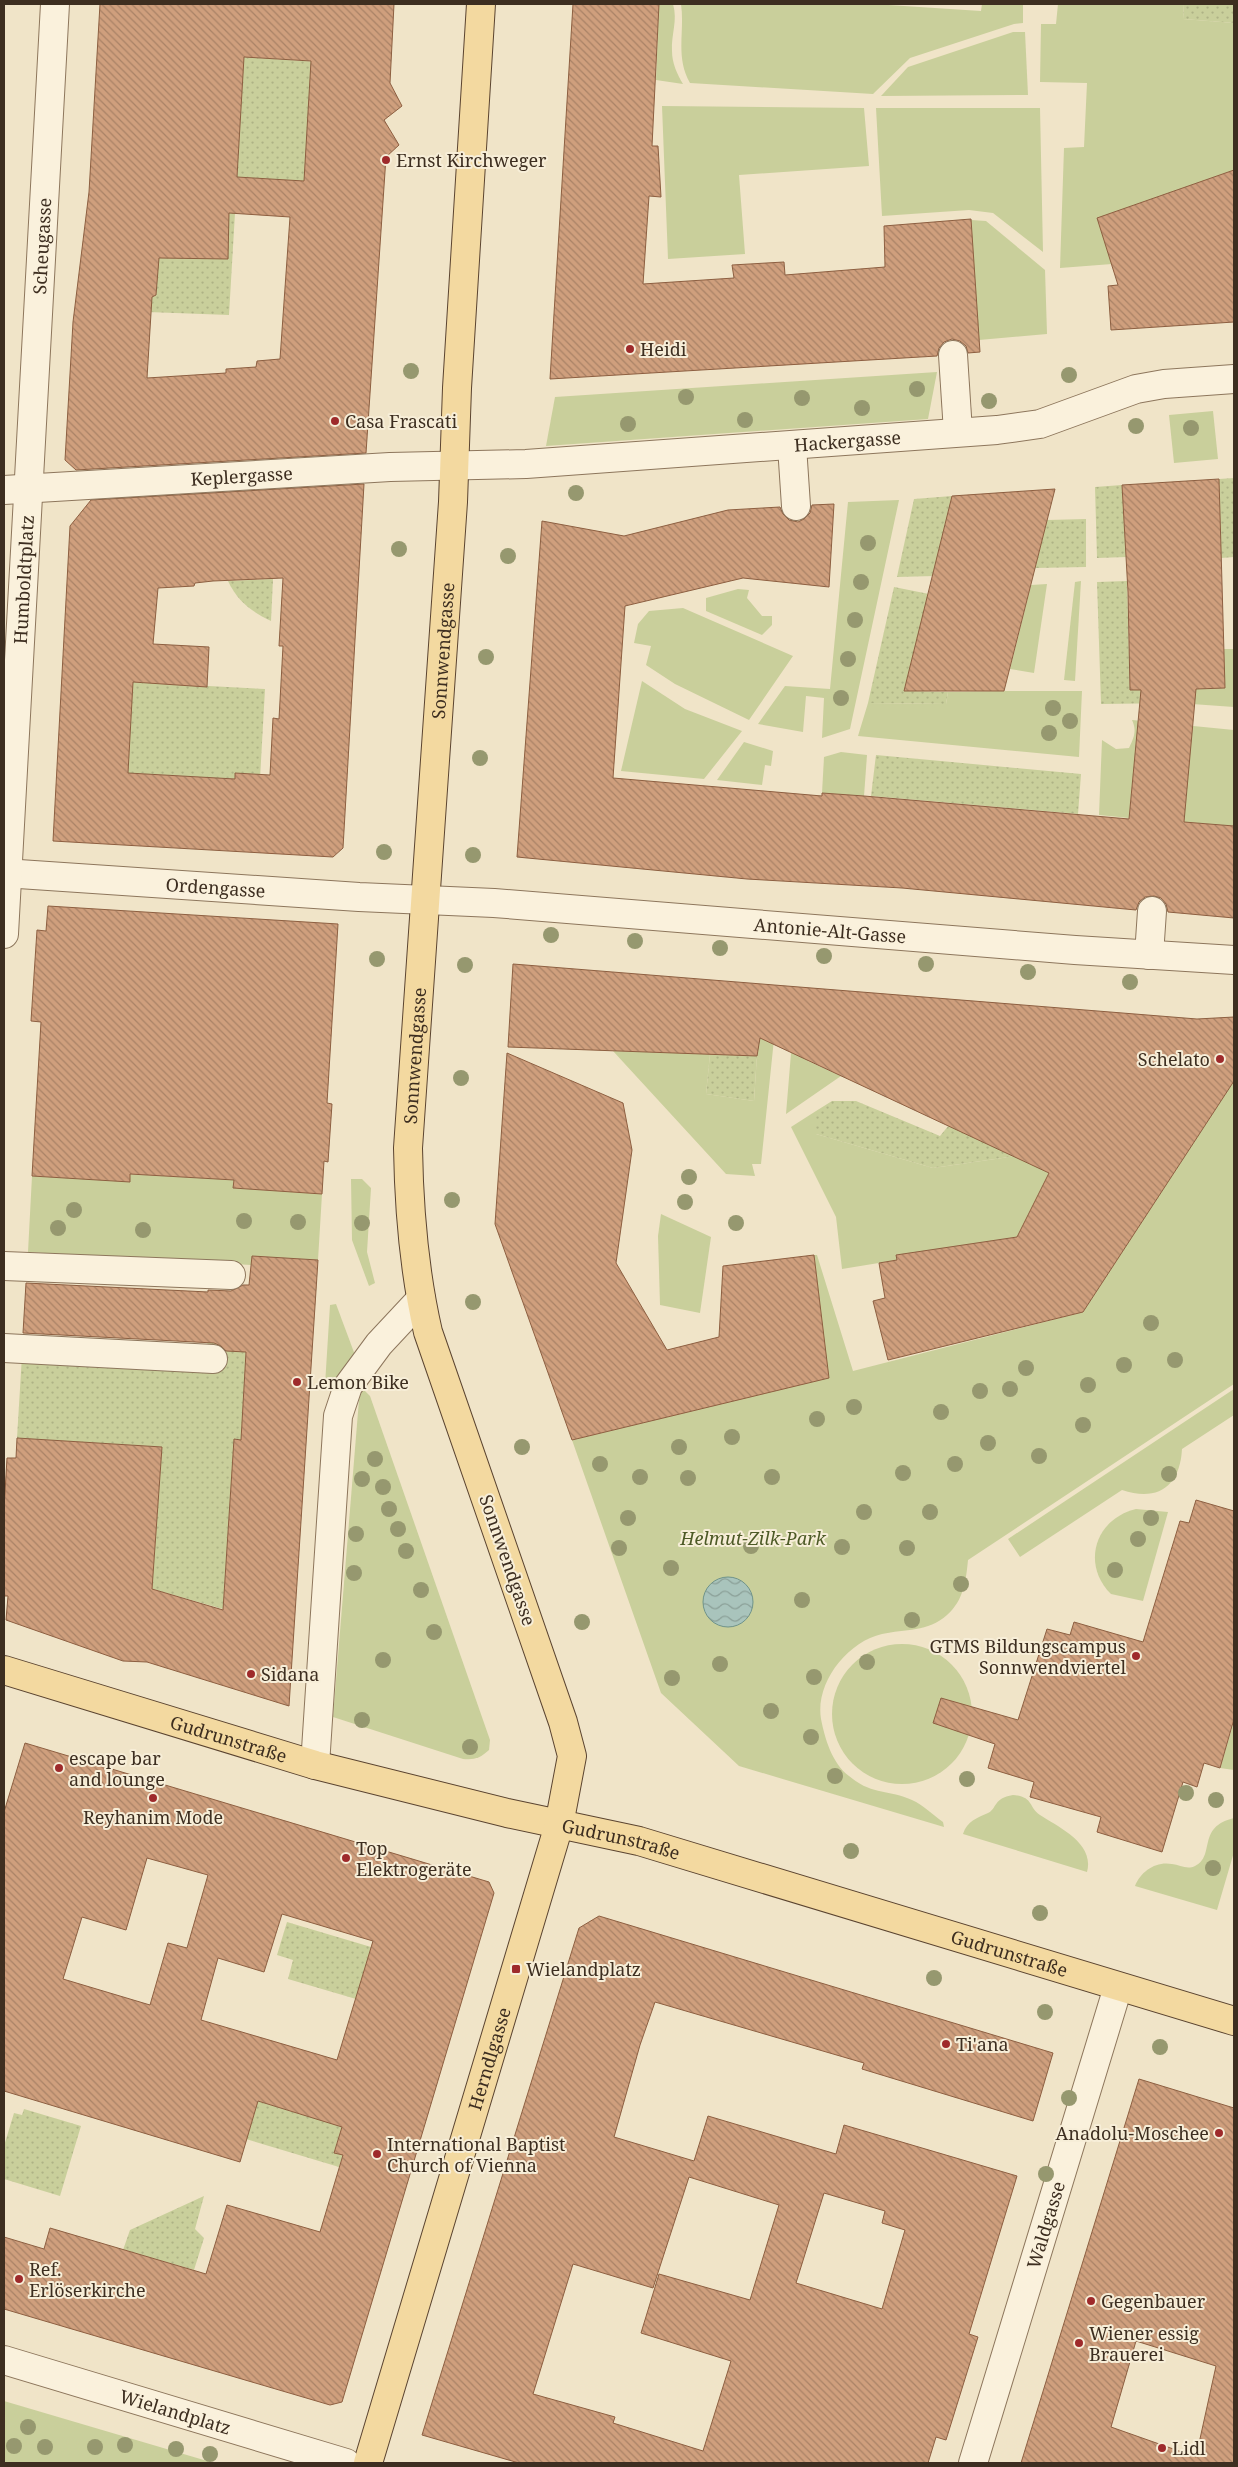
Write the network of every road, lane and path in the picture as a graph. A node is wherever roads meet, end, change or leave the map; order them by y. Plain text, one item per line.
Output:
1 (55, 4) edge
2 (481, 4) edge
3 (953, 355) dead end
4 (1234, 379) edge
5 (958, 432) junction
6 (792, 446) junction
7 (454, 464) junction
8 (16, 489) edge
9 (796, 506) dead end
10 (5, 873) edge
11 (425, 900) junction
12 (1152, 911) dead end
13 (4, 934) edge
14 (1148, 955) junction
15 (1234, 960) edge
16 (4, 1266) edge
17 (230, 1275) dead end
18 (421, 1299) junction
19 (4, 1348) edge
20 (213, 1359) dead end
21 (4, 1670) edge
22 (316, 1764) junction
23 (559, 1825) junction
24 (1118, 1987) junction
25 (1234, 2021) edge
26 (4, 2360) edge
27 (346, 2463) edge
28 (368, 2463) edge
29 (973, 2463) edge

1 - 8 street, Scheugasse
2 - 7 main road, Sonnwendgasse
3 - 5 street
4 - 5 street, Hackergasse
5 - 6 street, Hackergasse
6 - 7 street, Hackergasse
6 - 9 street
7 - 8 street, Keplergasse
7 - 11 main road, Sonnwendgasse
8 - 10 street, Humboldtplatz
10 - 11 street, Ordengasse
10 - 13 street
11 - 14 street, Antonie-Alt-Gasse
11 - 18 main road, Sonnwendgasse
12 - 14 street
14 - 15 street, Antonie-Alt-Gasse
16 - 17 street
18 - 22 street
18 - 23 main road, Sonnwendgasse
19 - 20 street
21 - 22 main road, Gudrunstraße
22 - 23 main road, Gudrunstraße
23 - 24 main road, Gudrunstraße
23 - 28 main road, Herndlgasse
24 - 25 main road, Gudrunstraße
24 - 29 street, Waldgasse
26 - 27 street, Wielandplatz

